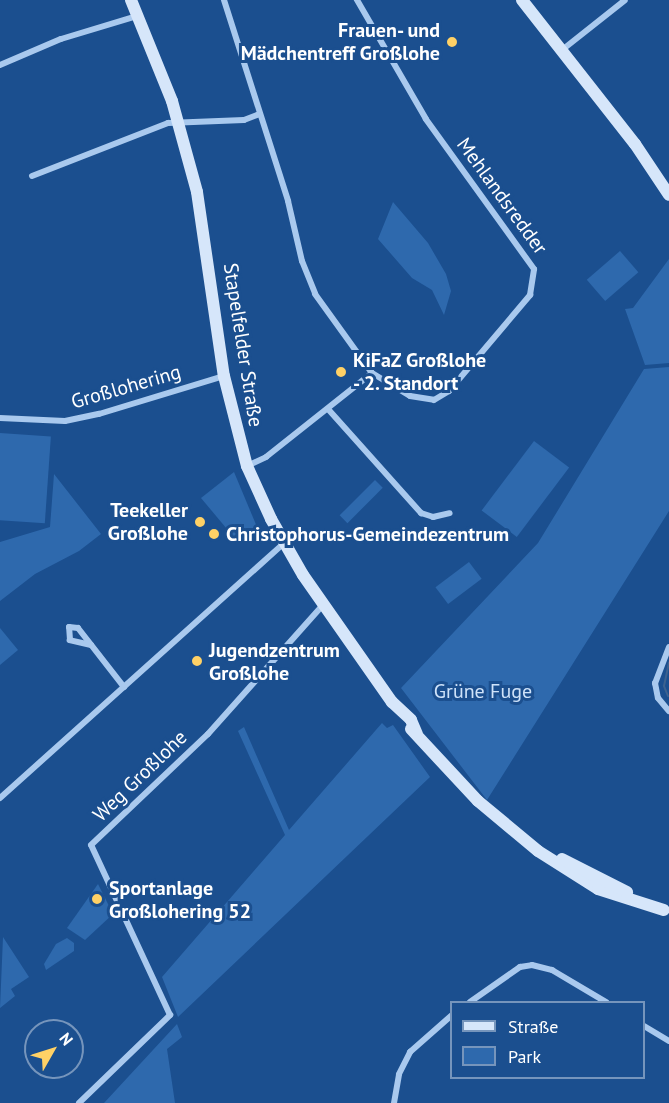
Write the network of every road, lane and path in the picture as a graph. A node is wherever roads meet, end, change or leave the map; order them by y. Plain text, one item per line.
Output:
1 (131, 0) edge
2 (224, 0) edge
3 (357, 0) edge
4 (522, 0) edge
5 (625, 0) edge
6 (138, 16) junction
7 (562, 50) junction
8 (0, 65) edge
9 (260, 114) junction
10 (178, 121) junction
11 (32, 176) dead end
12 (669, 195) edge
13 (372, 374) junction
14 (224, 376) junction
15 (328, 409) junction
16 (0, 418) edge
17 (247, 466) junction
18 (450, 513) dead end
19 (284, 543) junction
20 (323, 605) junction
21 (91, 645) dead end
22 (669, 647) edge
23 (124, 687) junction
24 (669, 711) edge
25 (0, 798) edge
26 (538, 850) junction
27 (666, 911) edge
28 (471, 1001) edge
29 (604, 1001) edge
30 (450, 1017) edge
31 (645, 1027) edge
32 (669, 1041) edge
33 (79, 1103) edge
34 (394, 1103) edge

1 - 6 street, Stapelfelder Straße
2 - 9 street, Mehlandsredder
3 - 13 street, Mehlandsredder
4 - 7 street
5 - 7 street
6 - 8 street
6 - 10 street, Stapelfelder Straße
7 - 12 street
9 - 10 street
9 - 13 street, Mehlandsredder
10 - 11 street
10 - 14 street, Stapelfelder Straße
13 - 15 street
14 - 16 street, Großlohering
14 - 17 street, Stapelfelder Straße
15 - 17 street
15 - 18 street
17 - 19 street, Stapelfelder Straße
19 - 20 street, Stapelfelder Straße
19 - 23 street
20 - 26 street, Stapelfelder Straße
20 - 33 street, Weg Großlohe
21 - 23 street
22 - 24 street
23 - 25 street
26 - 27 street, Stapelfelder Straße
26 - 27 street, Stapelfelder Straße
28 - 29 street
30 - 34 street
31 - 32 street

